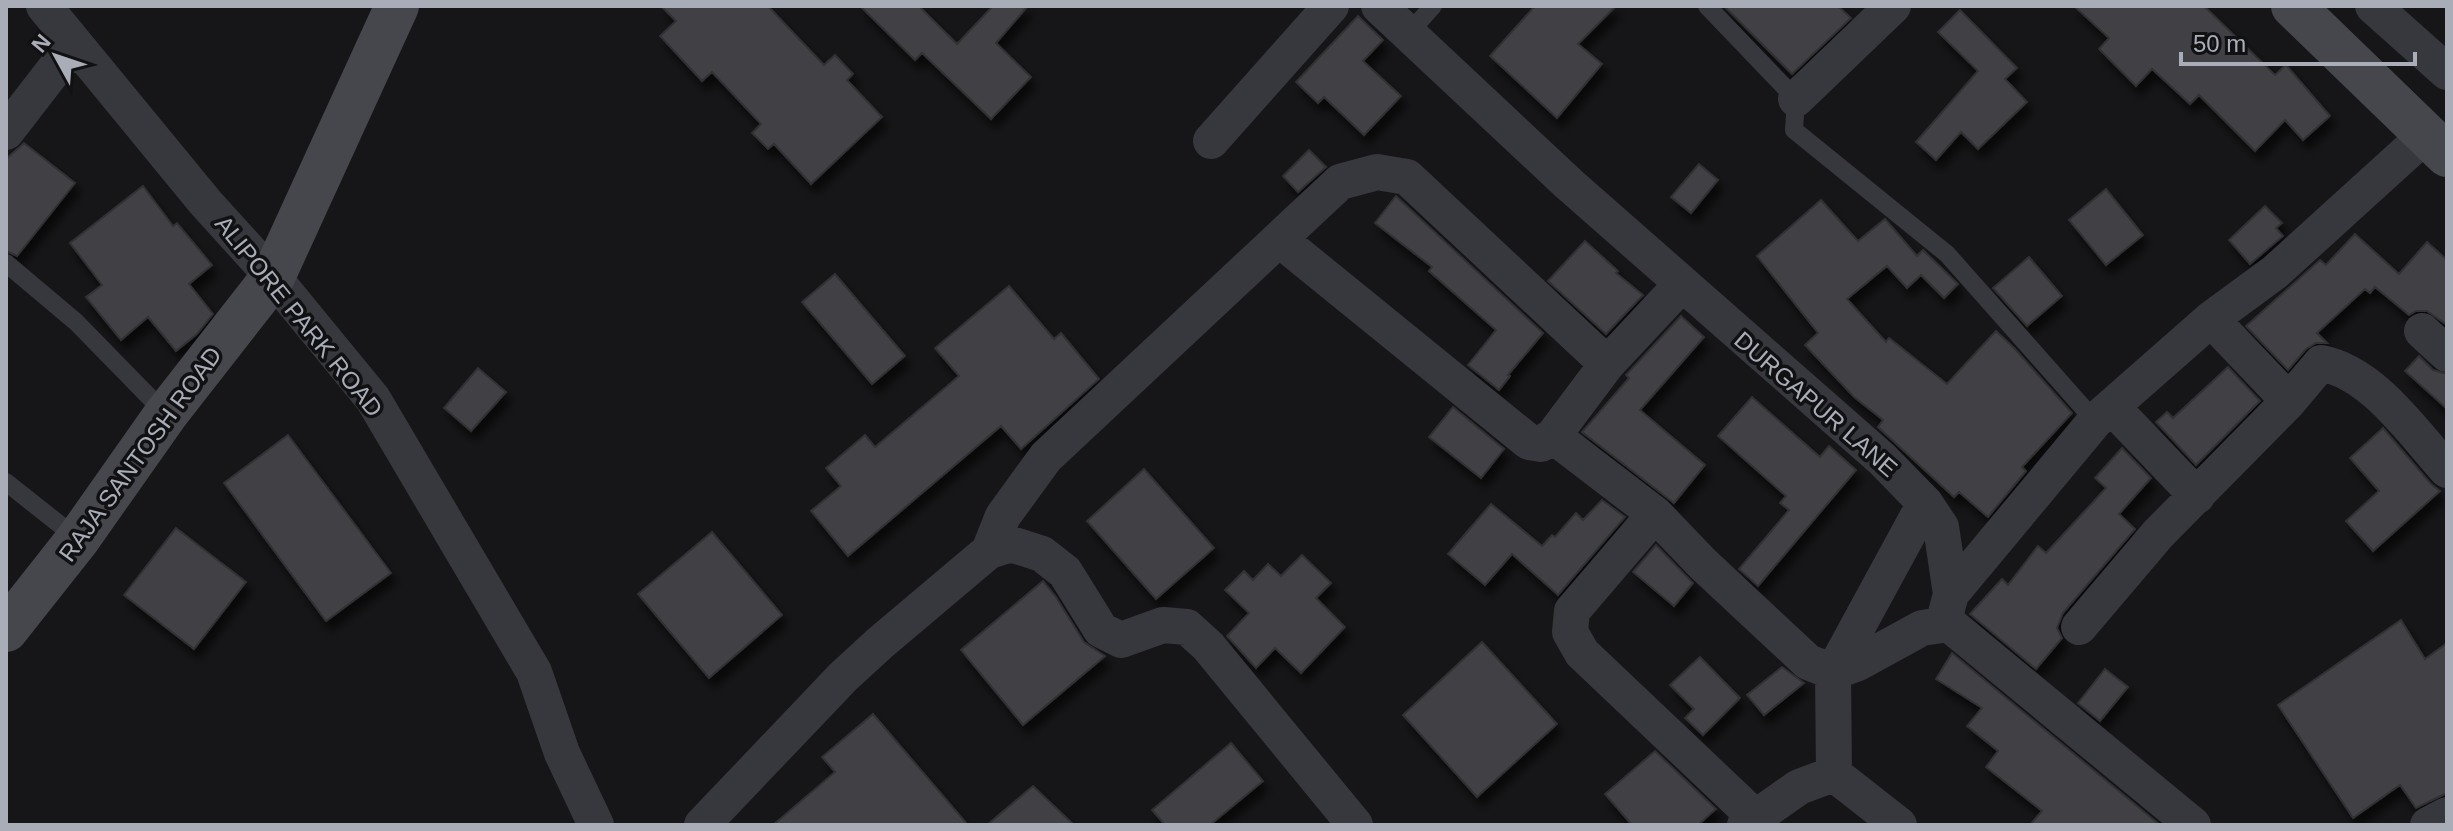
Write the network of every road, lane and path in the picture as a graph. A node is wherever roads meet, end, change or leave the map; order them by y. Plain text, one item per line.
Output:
1 (44, 6) edge
2 (397, 6) edge
3 (1331, 6) edge
4 (1379, 6) edge
5 (1433, 6) edge
6 (1707, 6) edge
7 (1893, 6) edge
8 (2293, 6) edge
9 (2309, 6) edge
10 (2373, 6) edge
11 (1408, 34) junction
12 (74, 44) junction
13 (2447, 72) edge
14 (1796, 99) junction
15 (6, 132) edge
16 (1211, 141) dead end
17 (2440, 142) edge
18 (1279, 239) junction
19 (6, 263) edge
20 (273, 277) junction
21 (1681, 285) junction
22 (2211, 319) junction
23 (1607, 364) junction
24 (2289, 401) junction
25 (166, 414) junction
26 (2104, 414) junction
27 (1553, 436) junction
28 (2447, 470) edge
29 (6, 482) edge
30 (2197, 496) junction
31 (1925, 503) junction
32 (1655, 514) junction
33 (78, 539) junction
34 (989, 551) junction
35 (1950, 609) junction
36 (2079, 627) dead end
37 (6, 630) edge
38 (1833, 672) junction
39 (1834, 774) junction
40 (2447, 815) edge
41 (1751, 822) edge
42 (596, 825) edge
43 (702, 825) edge
44 (1355, 825) edge
45 (1899, 825) edge
46 (2193, 825) edge
47 (2428, 825) edge

1 - 12 street, ALIPORE PARK ROAD
2 - 20 main road, RAJA SANTOSH ROAD
3 - 16 street
4 - 11 street, DURGAPUR LANE
5 - 11 lane
6 - 14 lane
7 - 14 street
8 - 17 main road
9 - 17 main road
10 - 13 street
11 - 21 street, DURGAPUR LANE
12 - 15 street
12 - 20 street, ALIPORE PARK ROAD
14 - 26 lane
17 - 22 street
18 - 23 street
18 - 27 street
18 - 34 street
19 - 25 lane
20 - 25 main road, RAJA SANTOSH ROAD
20 - 42 street, ALIPORE PARK ROAD
21 - 23 street
21 - 31 street, DURGAPUR LANE
22 - 24 street
22 - 26 street
23 - 27 street
24 - 28 street
24 - 30 street
25 - 33 main road, RAJA SANTOSH ROAD
26 - 30 street
26 - 35 street
27 - 32 street
29 - 33 lane
30 - 36 street
31 - 35 street, DURGAPUR LANE
31 - 38 street
32 - 38 street
32 - 41 street
33 - 37 main road, RAJA SANTOSH ROAD
34 - 43 street
34 - 44 street
35 - 38 street
35 - 46 street
38 - 39 street
39 - 41 street
39 - 45 street
40 - 47 street

